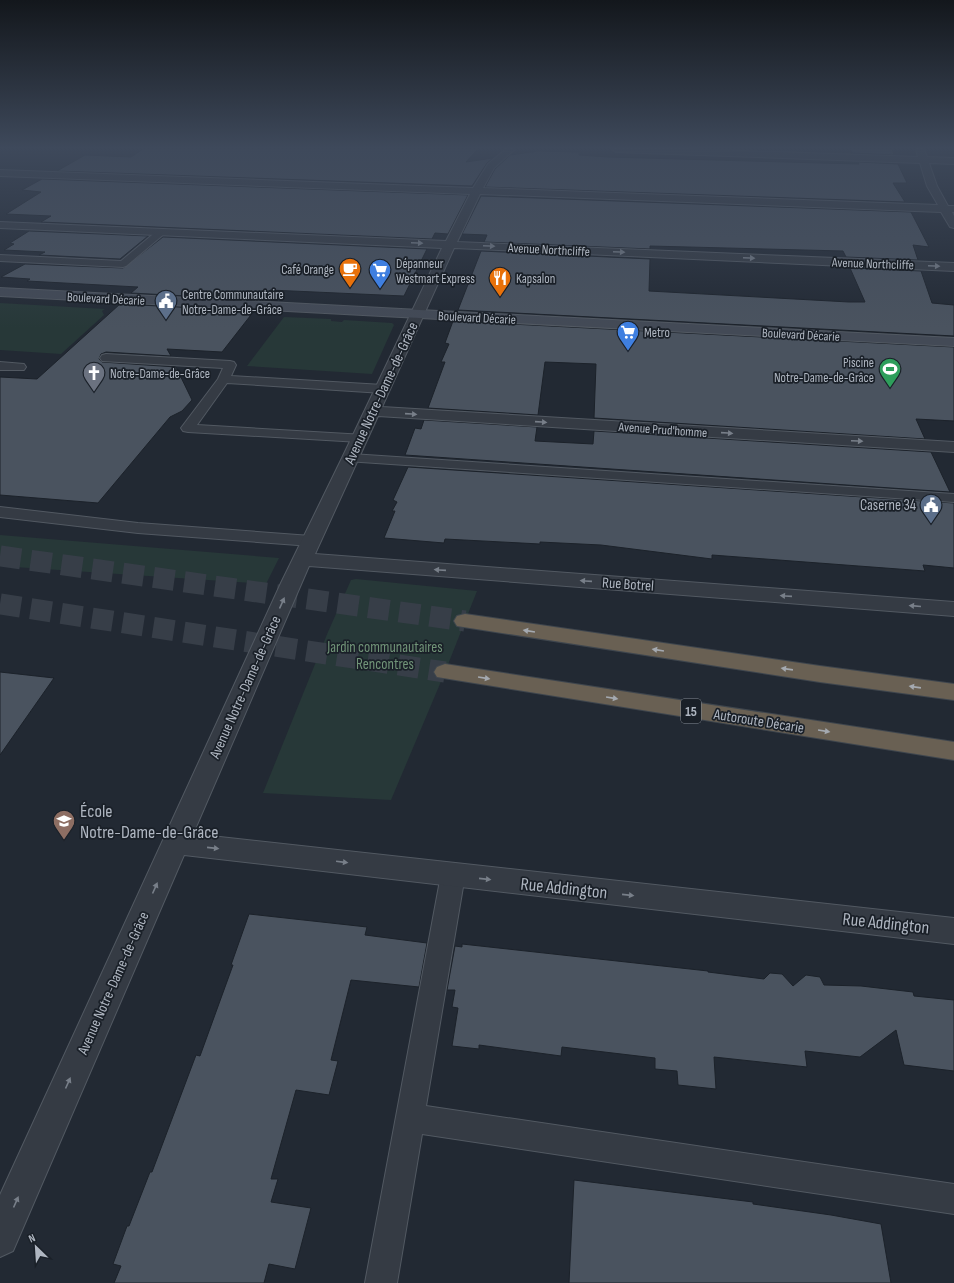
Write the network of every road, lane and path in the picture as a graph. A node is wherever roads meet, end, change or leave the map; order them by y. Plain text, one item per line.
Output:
1 (468, 209) edge
2 (950, 209) edge
3 (0, 225) edge
4 (954, 225) edge
5 (161, 232) junction
6 (450, 245) junction
7 (0, 258) edge
8 (954, 267) edge
9 (0, 292) edge
10 (417, 314) junction
11 (954, 342) edge
12 (106, 358) dead end
13 (0, 366) edge
14 (20, 367) dead end
15 (224, 379) junction
16 (378, 400) junction
17 (954, 447) edge
18 (356, 448) junction
19 (954, 498) edge
20 (0, 512) edge
21 (306, 550) junction
22 (954, 609) edge
23 (465, 621) tunnel mouth
24 (446, 672) tunnel mouth
25 (954, 692) edge
26 (948, 750) edge
27 (174, 843) junction
28 (453, 875) junction
29 (954, 931) edge
30 (410, 1118) junction
31 (954, 1198) edge
32 (0, 1238) edge
33 (381, 1283) edge

1 - 6 street, Avenue Notre-Dame-de-Grâce
2 - 4 street
3 - 5 street, Avenue Northcliffe
5 -> 6 street, Avenue Northcliffe
5 - 7 lane
6 -> 8 street, Avenue Northcliffe
6 - 10 street, Avenue Notre-Dame-de-Grâce
9 - 10 main road, Boulevard Décarie
10 - 11 main road, Boulevard Décarie
10 - 16 street, Avenue Notre-Dame-de-Grâce
12 - 15 lane
13 - 14 lane
15 - 16 lane
15 - 18 lane
16 -> 17 street, Avenue Prud'homme
16 - 18 street, Avenue Notre-Dame-de-Grâce
18 - 19 lane
18 - 21 street, Avenue Notre-Dame-de-Grâce
20 - 21 lane
22 -> 21 street, Rue Botrel
27 -> 21 street, Avenue Notre-Dame-de-Grâce
25 -> 23 highway
24 -> 26 highway, Autoroute Décarie / 15
27 -> 28 street, Rue Addington
32 -> 27 street, Avenue Notre-Dame-de-Grâce
28 -> 29 street, Rue Addington
28 - 30 lane
30 - 31 lane
30 - 33 lane

